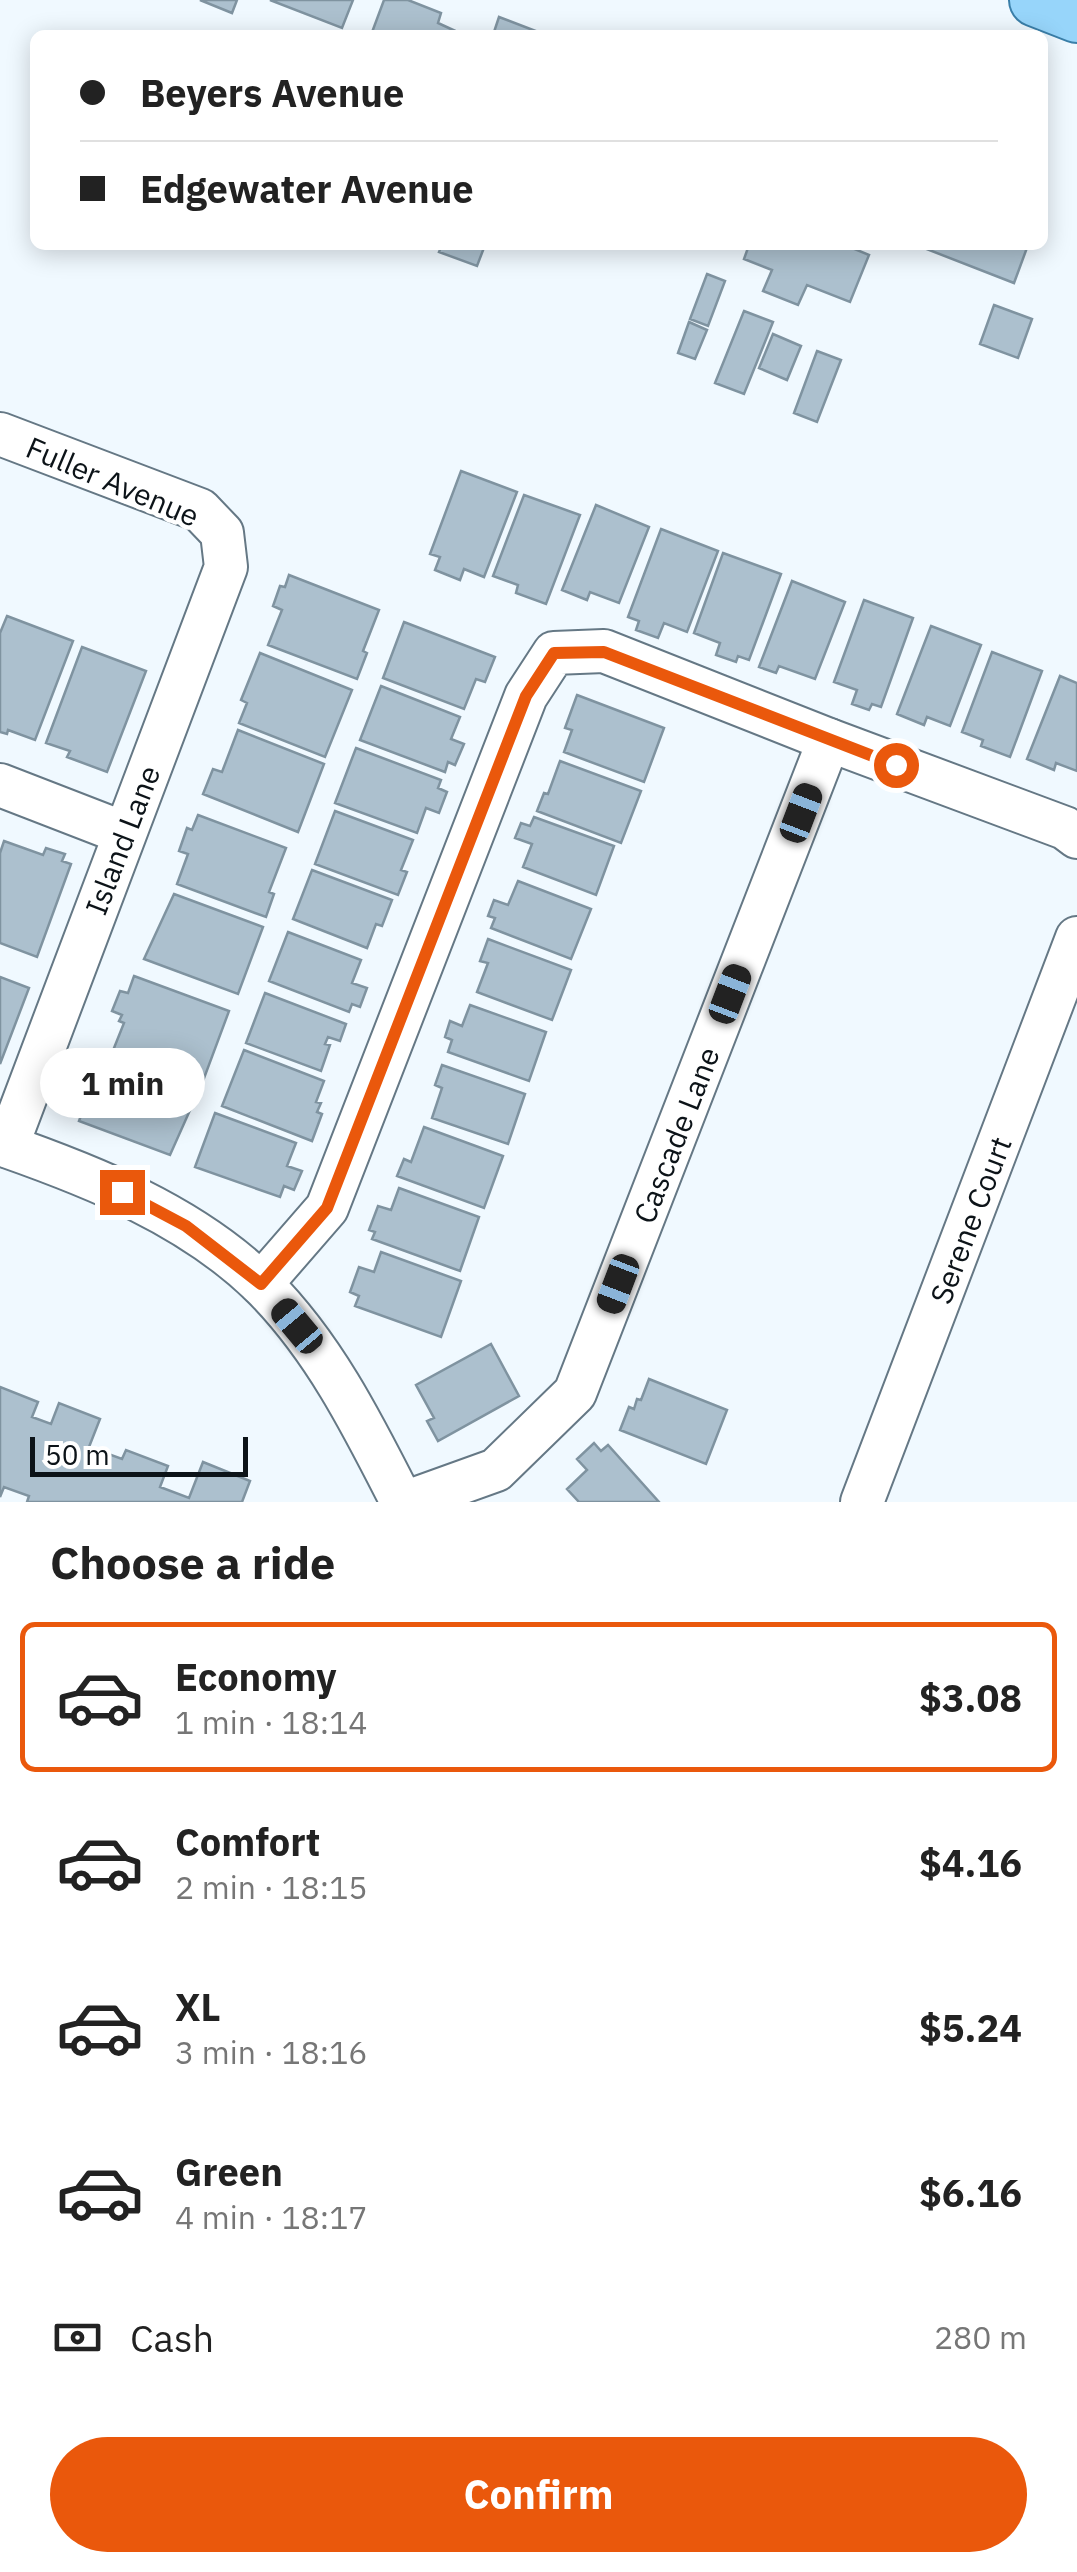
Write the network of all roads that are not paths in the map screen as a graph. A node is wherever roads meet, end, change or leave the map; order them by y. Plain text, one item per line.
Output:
1 (1036, 0) edge
2 (1077, 16) edge
3 (0, 434) edge
4 (222, 533) joint
5 (829, 740) junction
6 (0, 785) edge
7 (124, 833) junction
8 (1077, 837) edge
9 (1077, 938) edge
10 (4, 1145) edge
11 (261, 1284) junction
12 (404, 1502) edge
13 (862, 1502) edge

1 - 2 main road
3 - 4 street, Fuller Avenue
4 - 7 street, Island Lane
5 - 8 street
5 - 11 street
5 - 12 street, Cascade Lane
6 - 7 street
7 - 10 street, Island Lane
9 - 13 street, Serene Court
10 - 11 street
11 - 12 street

